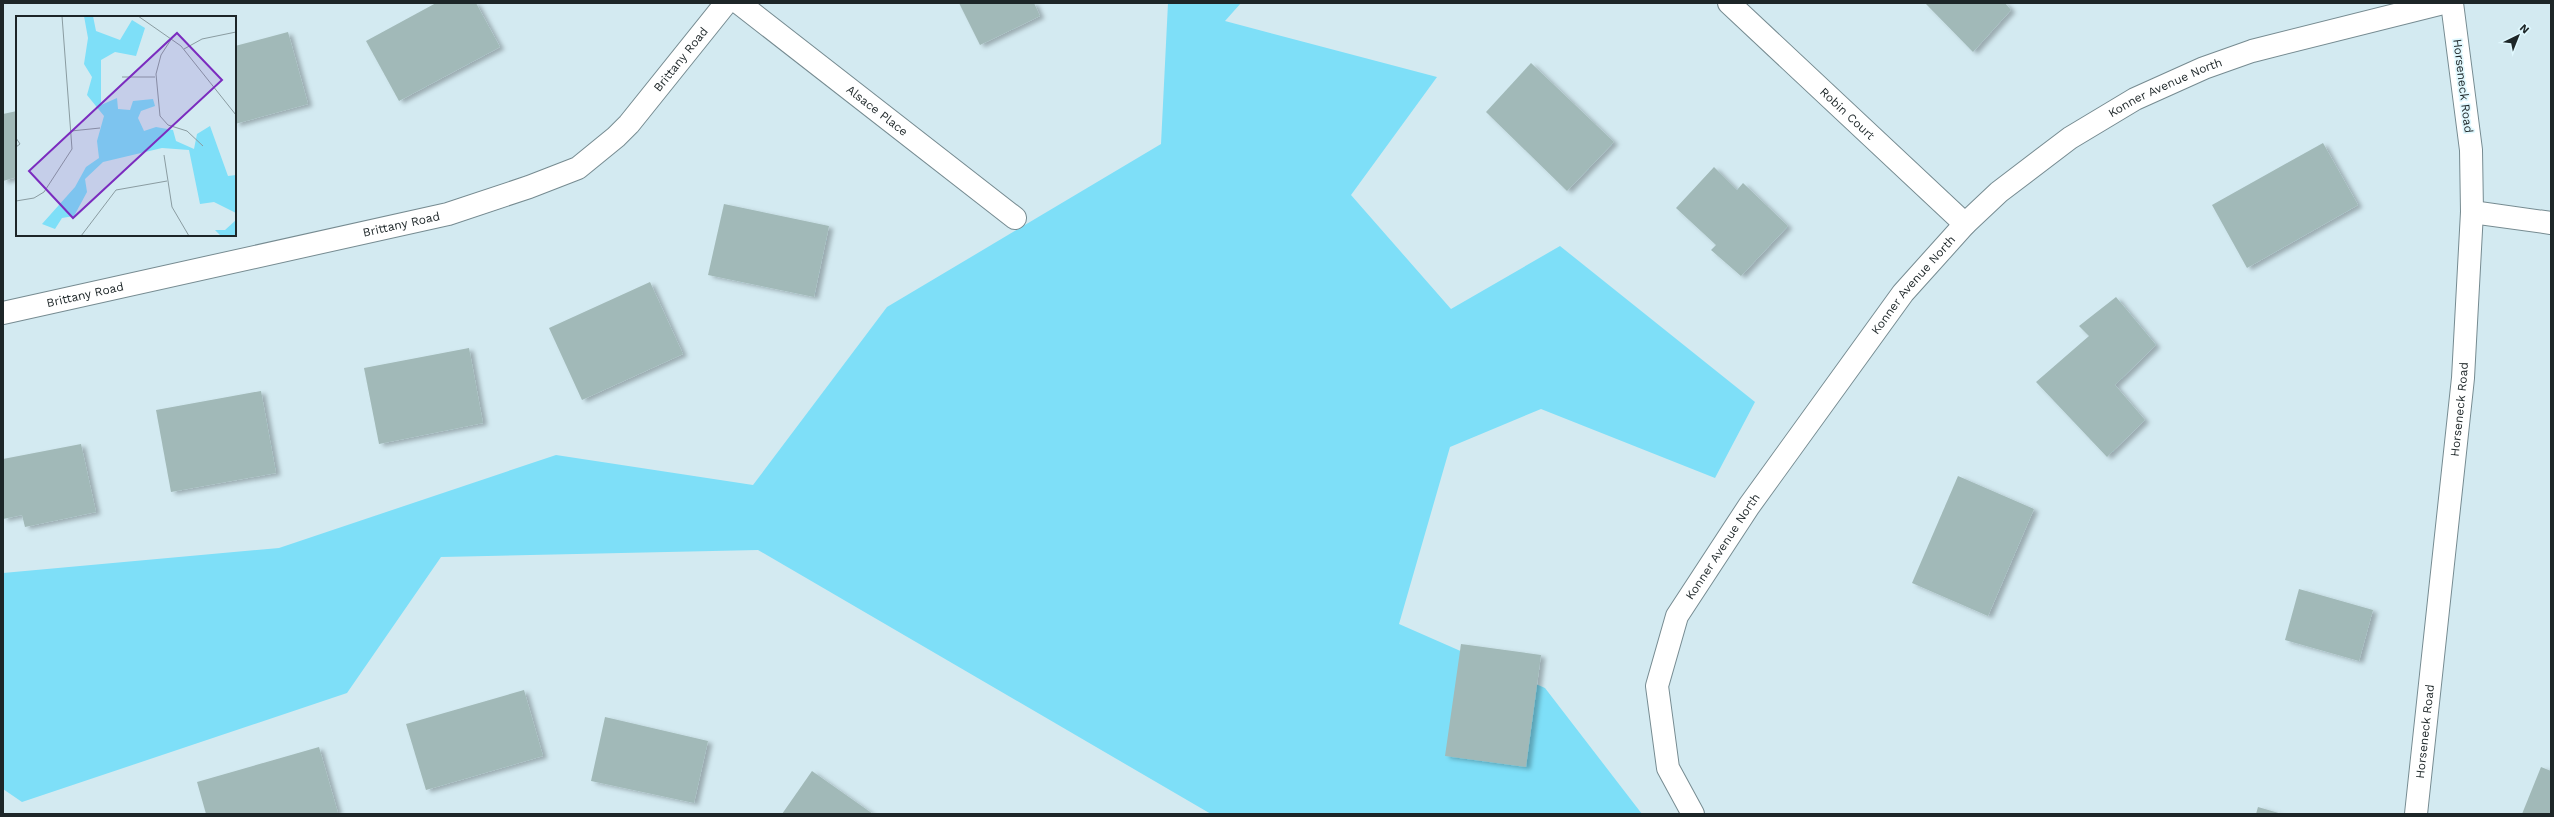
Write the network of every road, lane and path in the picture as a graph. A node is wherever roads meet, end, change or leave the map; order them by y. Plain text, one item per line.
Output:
1 (726, 3) edge
2 (739, 3) edge
3 (1729, 3) edge
4 (2442, 3) edge
5 (2452, 3) edge
6 (2472, 212) junction
7 (1015, 218) dead end
8 (2551, 223) edge
9 (1965, 224) junction
10 (3, 313) edge
11 (1693, 814) edge
12 (2416, 814) edge

1 - 10 street, Brittany Road
2 - 7 street, Alsace Place
3 - 9 street, Robin Court
4 - 9 street, Konner Avenue North
5 - 6 street, Horseneck Road
6 - 8 street
6 - 12 street, Horseneck Road
9 - 11 street, Konner Avenue North

